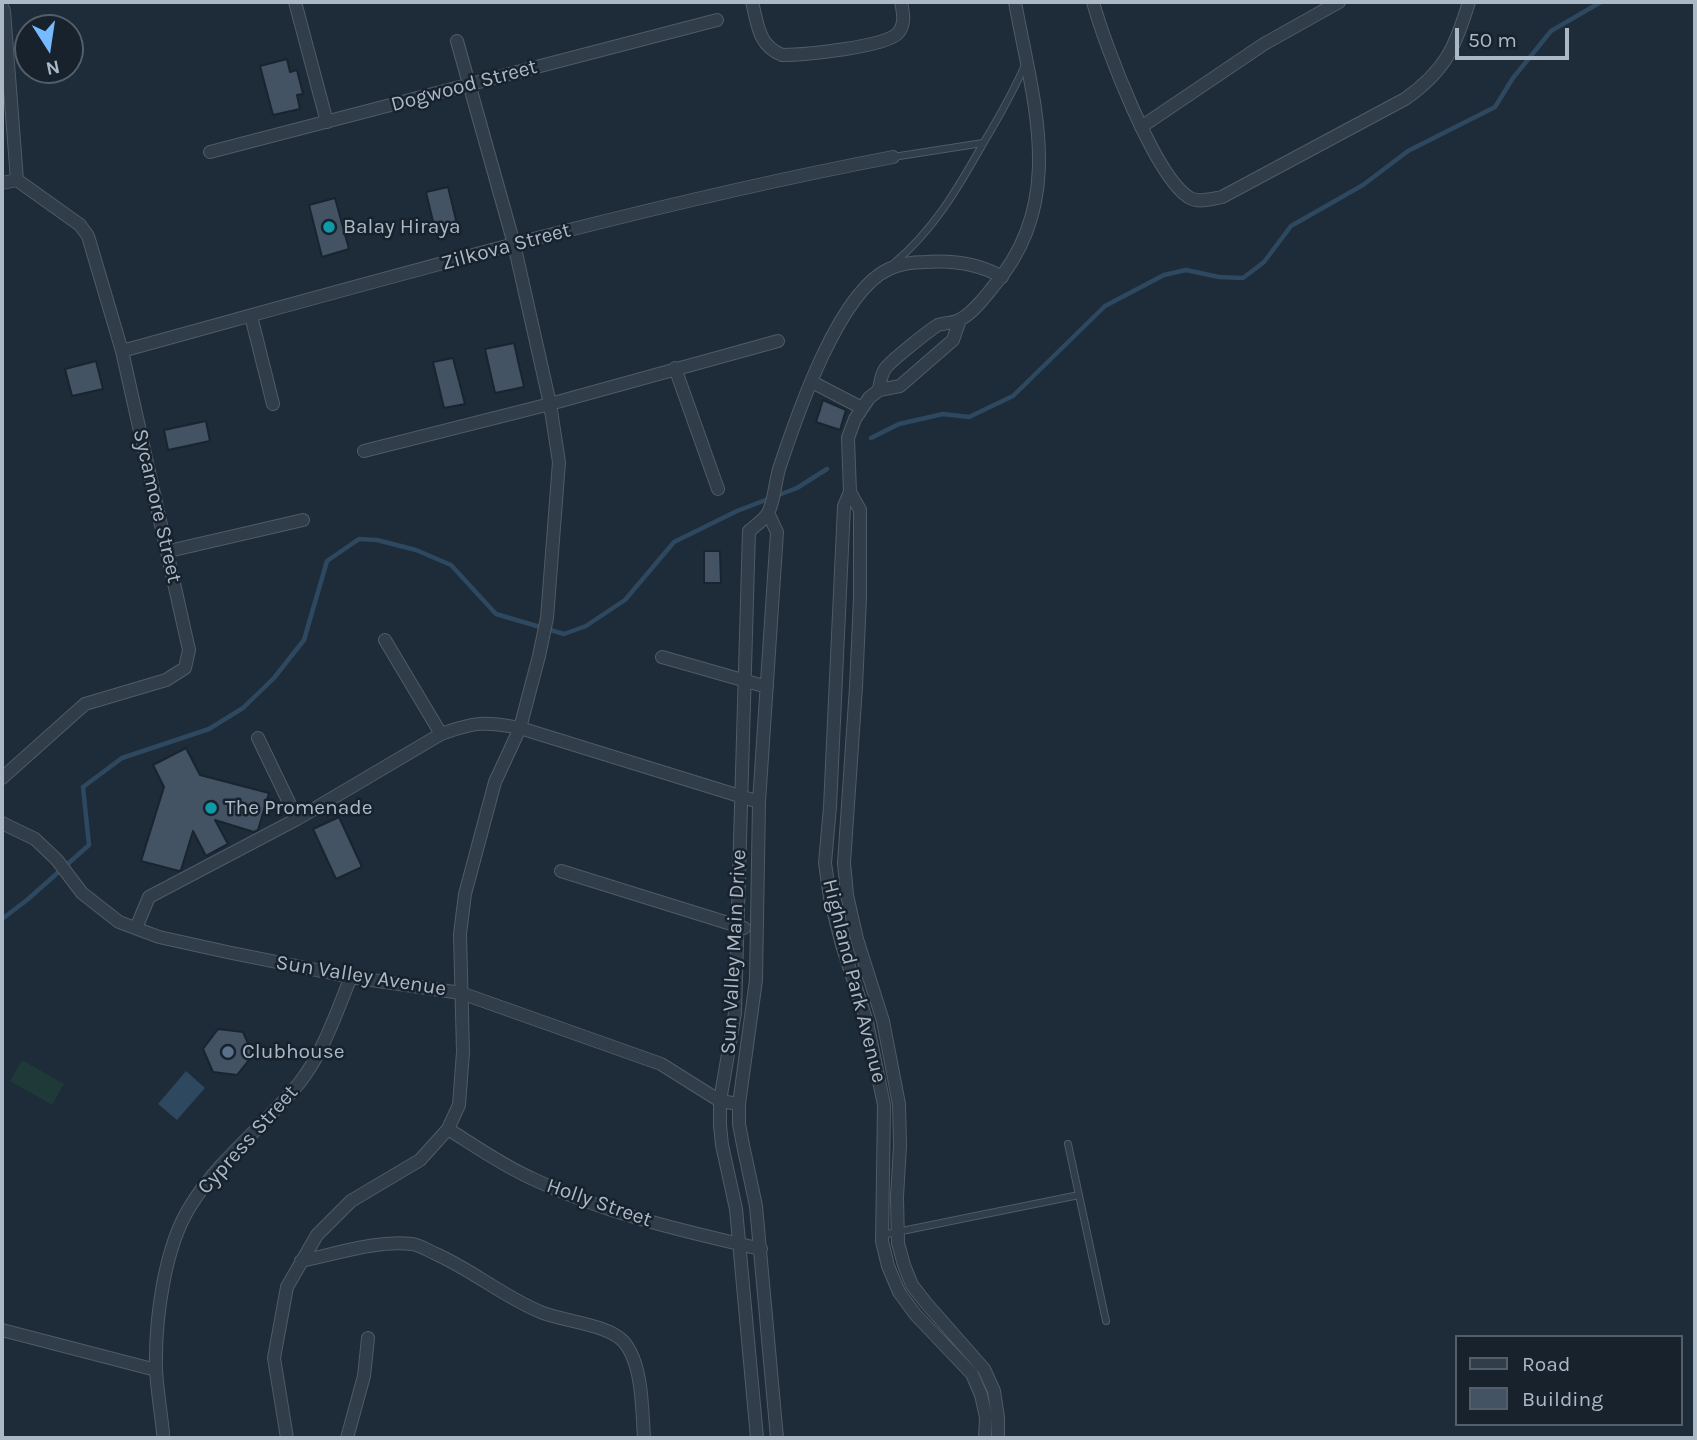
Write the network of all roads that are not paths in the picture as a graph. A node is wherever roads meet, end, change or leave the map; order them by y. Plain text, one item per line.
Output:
1 (295, 2) edge
2 (752, 2) edge
3 (901, 2) edge
4 (1015, 2) edge
5 (1108, 2) edge
6 (1339, 2) edge
7 (1469, 2) edge
8 (2, 6) edge
9 (1094, 6) edge
10 (717, 20) dead end
11 (457, 41) dead end
12 (5, 51) edge
13 (1026, 63) junction
14 (470, 84) junction
15 (327, 122) junction
16 (1141, 127) junction
17 (983, 144) junction
18 (210, 152) dead end
19 (893, 157) joint
20 (18, 180) junction
21 (2, 183) edge
22 (514, 244) junction
23 (888, 269) junction
24 (1002, 277) junction
25 (251, 316) junction
26 (960, 320) junction
27 (778, 341) dead end
28 (917, 342) junction
29 (122, 351) junction
30 (931, 359) junction
31 (675, 368) junction
32 (812, 382) junction
33 (879, 390) junction
34 (273, 404) dead end
35 (550, 404) junction
36 (862, 408) junction
37 (364, 451) dead end
38 (718, 489) dead end
39 (850, 492) junction
40 (769, 509) junction
41 (303, 520) dead end
42 (169, 551) junction
43 (385, 640) dead end
44 (662, 657) dead end
45 (744, 681) junction
46 (767, 687) junction
47 (520, 727) junction
48 (441, 734) junction
49 (258, 738) dead end
50 (2, 778) edge
51 (740, 796) junction
52 (759, 802) junction
53 (298, 819) junction
54 (2, 823) edge
55 (561, 871) dead end
56 (738, 927) junction
57 (136, 928) junction
58 (756, 930) junction
59 (351, 977) junction
60 (461, 993) junction
61 (720, 1101) junction
62 (739, 1104) junction
63 (448, 1129) junction
64 (1068, 1144) dead end
65 (1079, 1195) junction
66 (898, 1233) junction
67 (883, 1235) junction
68 (740, 1244) junction
69 (761, 1249) junction
70 (302, 1261) junction
71 (1106, 1321) dead end
72 (2, 1330) edge
73 (368, 1338) dead end
74 (156, 1370) junction
75 (163, 1433) dead end
76 (287, 1438) edge
77 (347, 1438) edge
78 (644, 1438) edge
79 (757, 1438) edge
80 (778, 1438) edge
81 (985, 1438) edge
82 (998, 1438) edge

1 - 15 street
2 - 3 street
4 - 13 street
5 - 9 street
6 - 16 street
7 - 16 street
8 - 12 street
9 - 16 street
10 - 14 street, Dogwood Street
11 - 14 street
12 - 20 street
13 - 17 lane
13 - 24 street
14 - 15 street, Dogwood Street
14 - 22 street
15 - 18 street, Dogwood Street
17 - 19 lane
17 - 23 lane
19 - 22 street, Zilkova Street
20 - 21 street
20 - 29 street, Sycamore Street
22 - 25 street, Zilkova Street
22 - 35 street
23 - 24 street, Sun Valley Main Drive
23 - 32 street, Sun Valley Main Drive
24 - 26 street, Highland Park Avenue
25 - 29 street, Zilkova Street
25 - 34 street
26 - 28 street, Highland Park Avenue
26 - 30 street, Highland Park Avenue
27 - 31 street
28 - 30 street
28 - 33 street, Highland Park Avenue
29 - 42 street, Sycamore Street
30 - 33 street, Highland Park Avenue
31 - 35 street
31 - 38 street
32 - 36 street
32 - 40 street, Sun Valley Main Drive
33 - 36 street, Highland Park Avenue
35 - 37 street
35 - 47 street
36 - 39 street, Highland Park Avenue
39 - 66 street, Highland Park Avenue
39 - 67 street, Highland Park Avenue
40 - 45 street, Sun Valley Main Drive
40 - 46 street, Sun Valley Main Drive
41 - 42 street
42 - 50 street, Sycamore Street
43 - 48 street
44 - 45 street
45 - 46 street
45 - 51 street, Sun Valley Main Drive
46 - 52 street, Sun Valley Main Drive
47 - 48 street
47 - 51 street
47 - 60 street
48 - 53 street
49 - 53 street
51 - 52 street
51 - 56 street, Sun Valley Main Drive
52 - 58 street, Sun Valley Main Drive
53 - 57 street
54 - 57 street, Sun Valley Avenue
55 - 56 street
56 - 58 street
56 - 61 street, Sun Valley Main Drive
57 - 59 street, Sun Valley Avenue
58 - 62 street, Sun Valley Main Drive
59 - 60 street, Sun Valley Avenue
59 - 74 street, Cypress Street
60 - 61 street, Sun Valley Avenue
60 - 63 street
61 - 62 street, Sun Valley Avenue
61 - 68 street, Sun Valley Main Drive
62 - 69 street, Sun Valley Main Drive
63 - 68 street, Holly Street
63 - 70 street
64 - 65 lane
65 - 66 lane
65 - 71 lane
66 - 67 lane
66 - 82 street, Highland Park Avenue
67 - 81 street, Highland Park Avenue
68 - 69 street, Holly Street
68 - 79 street, Sun Valley Main Drive
69 - 80 street, Sun Valley Main Drive
70 - 76 street
70 - 78 street
72 - 74 street
73 - 77 street
74 - 75 street, Cypress Street

